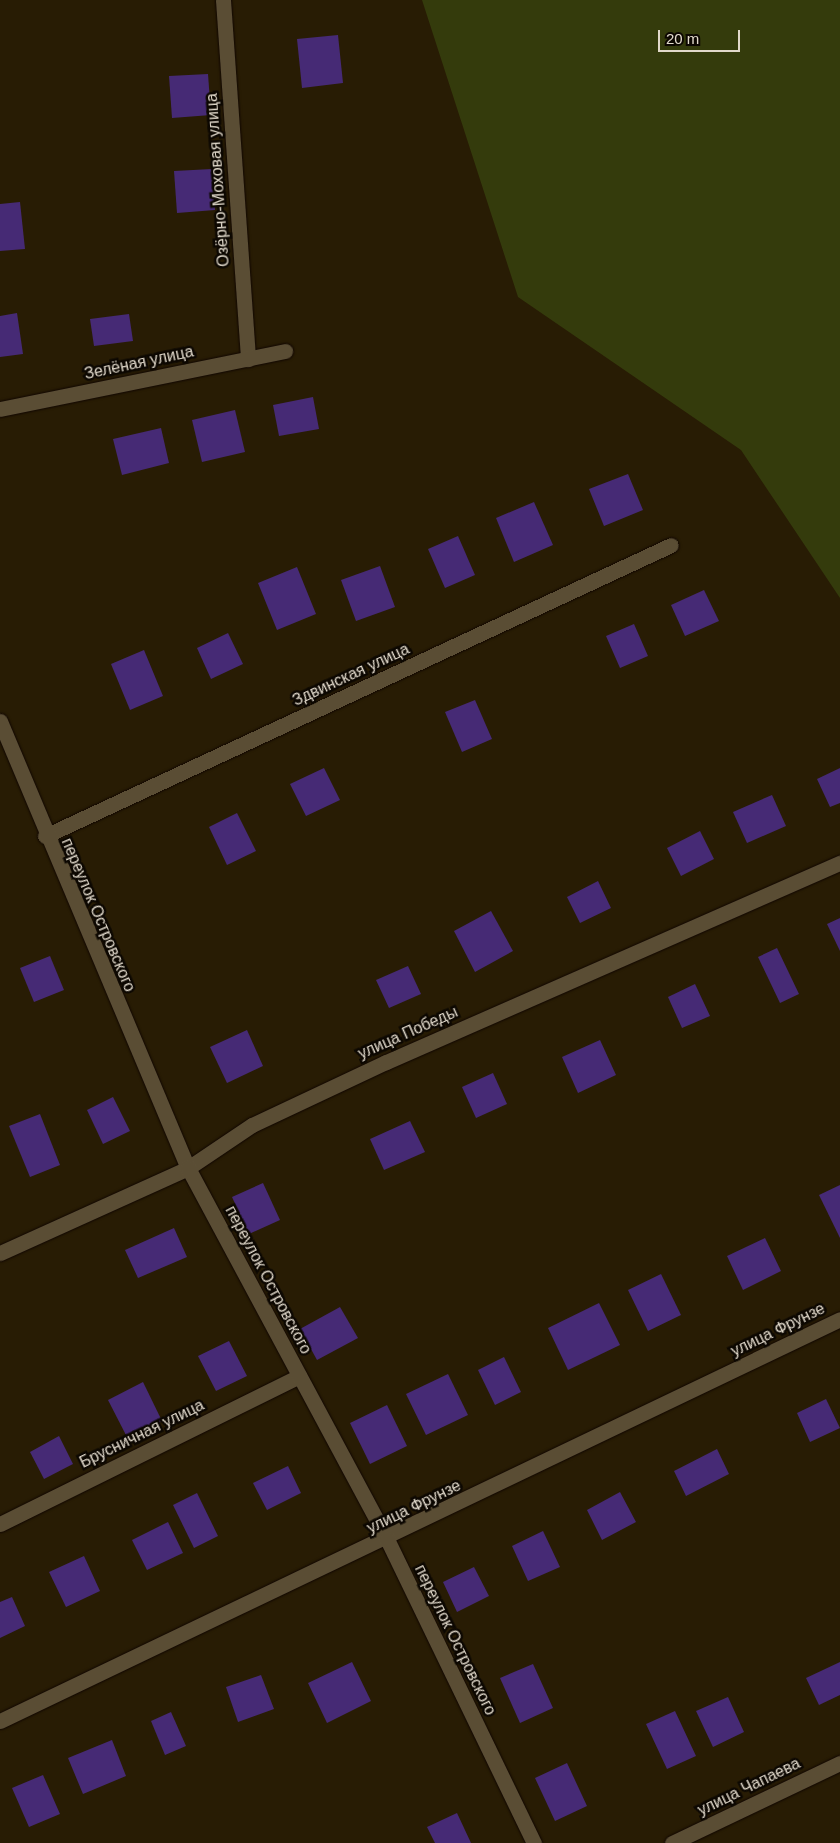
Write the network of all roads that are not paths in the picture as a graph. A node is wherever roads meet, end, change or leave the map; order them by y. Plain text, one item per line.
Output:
1 (223, 0) edge
2 (285, 351) dead end
3 (248, 359) junction
4 (0, 410) edge
5 (671, 545) dead end
6 (0, 721) edge
7 (45, 836) junction
8 (840, 863) edge
9 (188, 1168) junction
10 (0, 1253) edge
11 (840, 1319) edge
12 (299, 1376) junction
13 (0, 1524) edge
14 (387, 1539) junction
15 (0, 1721) edge
16 (840, 1763) edge
17 (534, 1843) edge
18 (672, 1843) edge

1 - 3 street, Озёрно-Моховая улица
2 - 3 street, Зелёная улица
3 - 4 street, Зелёная улица
5 - 7 street, Здвинская улица
6 - 7 street, переулок Островского
7 - 9 street, переулок Островского
8 - 9 street, улица Победы
9 - 10 street, улица Победы
9 - 12 street, переулок Островского
11 - 14 street, улица Фрунзе
12 - 13 street, Брусничная улица
12 - 14 street, переулок Островского
14 - 15 street, улица Фрунзе
14 - 17 street, переулок Островского
16 - 18 street, улица Чапаева

